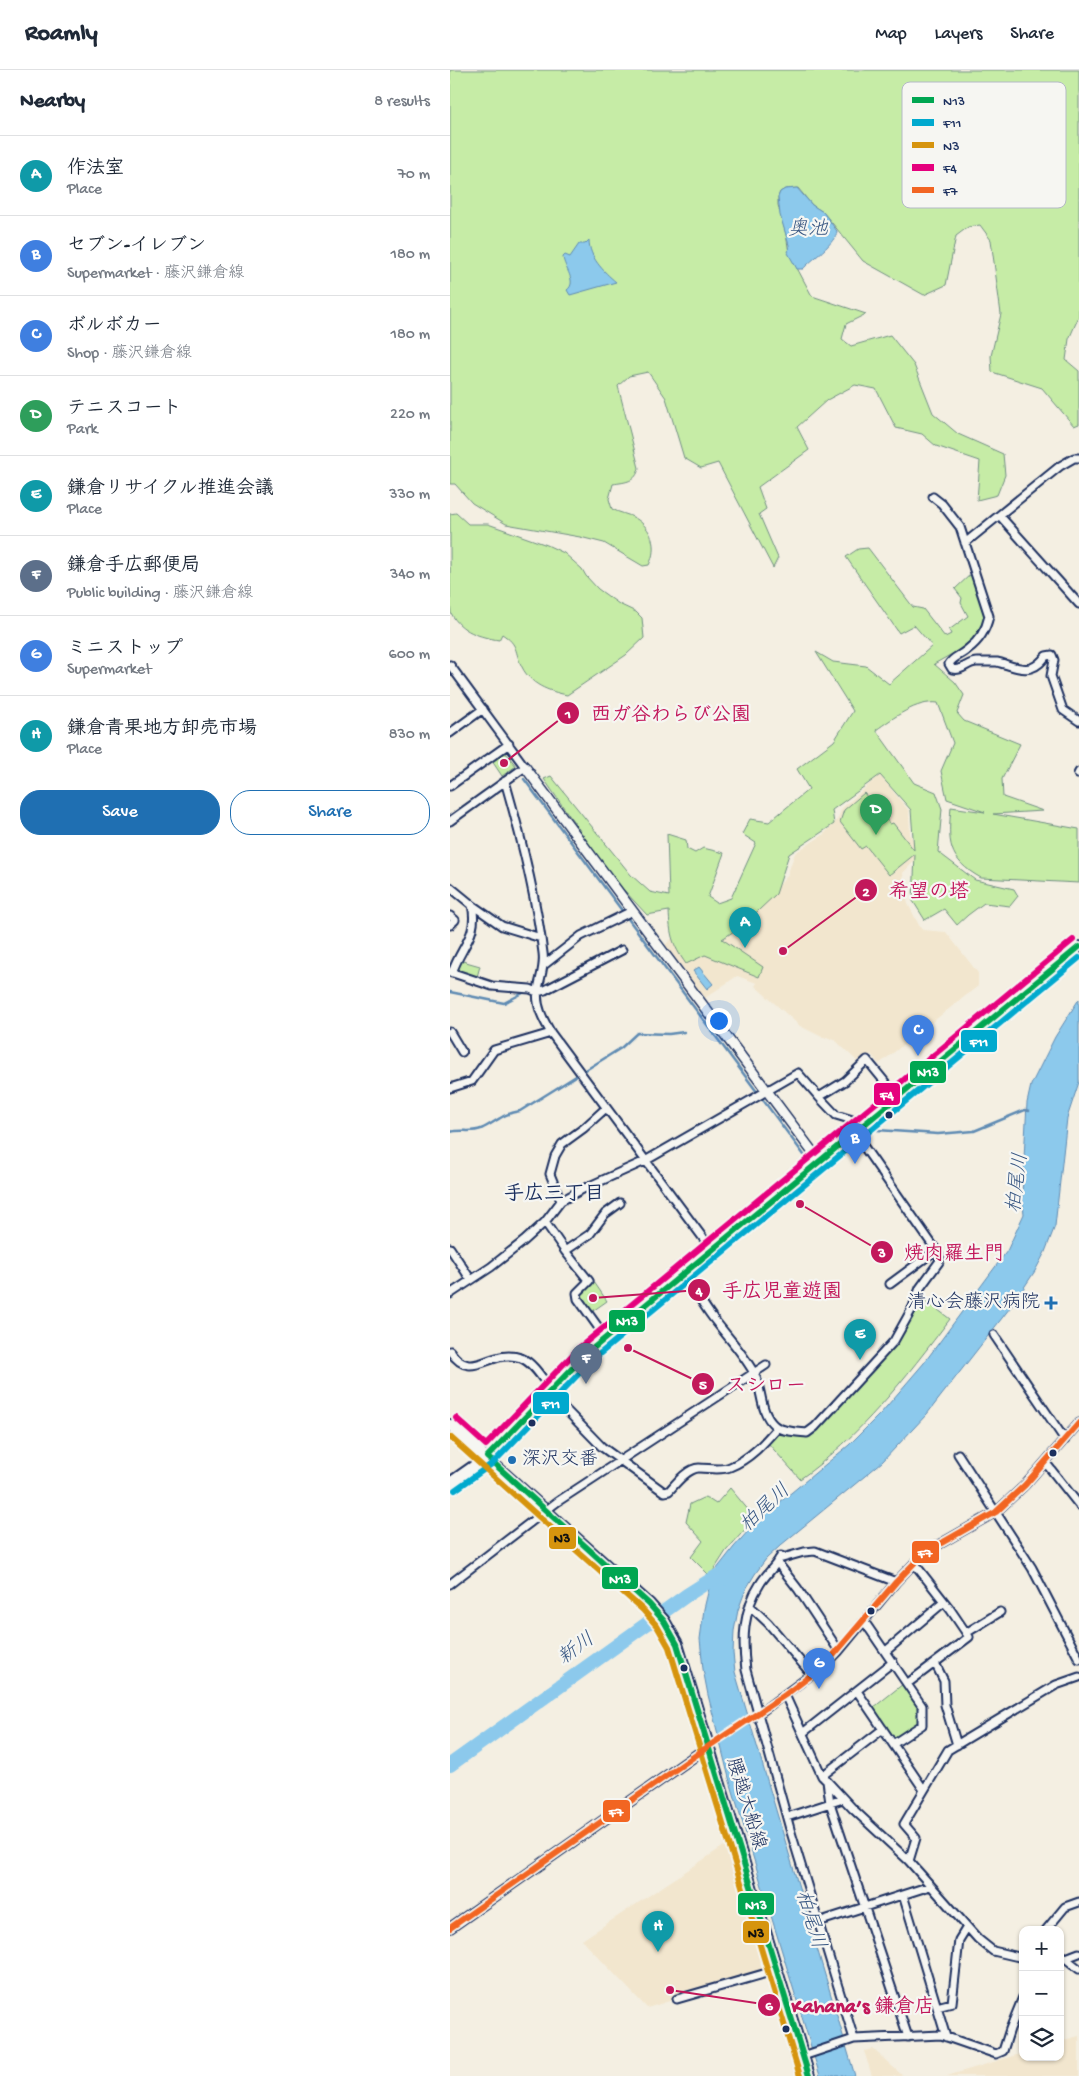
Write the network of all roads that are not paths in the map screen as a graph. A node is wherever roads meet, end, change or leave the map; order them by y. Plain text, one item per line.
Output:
1 (1079, 458) edge
2 (933, 497) dead end
3 (1000, 516) junction
4 (965, 543) junction
5 (1079, 604) edge
6 (450, 665) edge
7 (457, 674) junction
8 (450, 680) edge
9 (483, 709) junction
10 (1079, 721) edge
11 (450, 733) edge
12 (509, 744) junction
13 (525, 767) junction
14 (505, 781) junction
15 (450, 786) edge
16 (452, 817) edge
17 (450, 887) edge
18 (472, 905) junction
19 (632, 911) junction
20 (450, 916) edge
21 (450, 926) edge
22 (541, 938) junction
23 (1079, 948) edge
24 (622, 950) dead end
25 (544, 965) junction
26 (451, 972) edge
27 (537, 992) junction
28 (450, 1032) edge
29 (551, 1033) junction
30 (462, 1052) dead end
31 (450, 1088) edge
32 (766, 1091) junction
33 (818, 1097) junction
34 (898, 1098) junction
35 (606, 1108) junction
36 (866, 1124) junction
37 (855, 1134) junction
38 (645, 1161) junction
39 (820, 1162) junction
40 (561, 1202) junction
41 (620, 1203) dead end
42 (545, 1222) junction
43 (450, 1248) edge
44 (712, 1250) junction
45 (936, 1250) junction
46 (565, 1251) junction
47 (679, 1278) junction
48 (471, 1280) junction
49 (890, 1284) dead end
50 (450, 1294) edge
51 (994, 1335) dead end
52 (606, 1338) junction
53 (450, 1351) edge
54 (766, 1365) dead end
55 (754, 1373) junction
56 (548, 1394) junction
57 (1079, 1423) edge
58 (450, 1425) edge
59 (777, 1428) junction
60 (1065, 1440) junction
61 (958, 1454) dead end
62 (487, 1457) junction
63 (620, 1462) junction
64 (1045, 1462) junction
65 (450, 1483) edge
66 (1079, 1505) edge
67 (545, 1512) junction
68 (996, 1512) junction
69 (779, 1559) junction
70 (914, 1563) junction
71 (896, 1582) junction
72 (450, 1584) edge
73 (944, 1602) junction
74 (750, 1606) junction
75 (1000, 1612) dead end
76 (864, 1621) junction
77 (966, 1633) junction
78 (839, 1651) junction
79 (886, 1651) junction
80 (1079, 1659) edge
81 (893, 1662) junction
82 (935, 1663) junction
83 (812, 1675) junction
84 (1079, 1677) edge
85 (908, 1683) junction
86 (857, 1691) junction
87 (785, 1695) junction
88 (756, 1716) junction
89 (883, 1729) junction
90 (804, 1732) junction
91 (713, 1744) junction
92 (893, 1744) junction
93 (957, 1745) junction
94 (824, 1778) junction
95 (924, 1790) junction
96 (843, 1799) junction
97 (830, 1803) junction
98 (787, 1817) junction
99 (909, 1860) junction
100 (930, 1886) junction
101 (903, 1895) junction
102 (1079, 1902) edge
103 (865, 1907) junction
104 (818, 1922) junction
105 (1049, 1926) edge
106 (967, 1927) junction
107 (450, 1928) edge
108 (1079, 1953) edge
109 (1064, 1956) edge
110 (1019, 1957) edge
111 (1064, 1957) edge
112 (1079, 1969) edge
113 (777, 1970) junction
114 (677, 1999) dead end
115 (937, 2007) junction
116 (1019, 2007) edge
117 (908, 2037) junction
118 (946, 2037) junction
119 (852, 2040) junction
120 (807, 2055) junction
121 (809, 2076) edge

1 - 3 street
2 - 4 street
3 - 4 street
3 - 5 street
4 - 10 street
6 - 7 street
7 - 8 street
7 - 9 street
9 - 11 street
9 - 12 street
12 - 13 street
12 - 15 street
13 - 14 street
13 - 19 street
14 - 16 street
14 - 22 street
17 - 18 street
18 - 22 street
18 - 26 street
19 - 25 street
19 - 32 street
20 - 21 street
22 - 25 street
23 - 34 main road
24 - 27 street
25 - 27 street
26 - 27 street
27 - 29 street
28 - 30 street
29 - 31 street
29 - 35 street
32 - 33 street
32 - 38 street
32 - 39 street
33 - 34 street
33 - 36 street
34 - 36 main road
35 - 38 street
35 - 40 street
36 - 37 main road
37 - 39 main road
37 - 45 street
38 - 40 street
38 - 44 street
39 - 44 main road
40 - 42 street
41 - 46 street
42 - 46 street
42 - 48 street
43 - 48 street
44 - 47 main road
45 - 49 street
45 - 59 street
46 - 52 street
47 - 52 main road
47 - 55 street
48 - 50 street
51 - 60 street
52 - 56 main road
53 - 56 street
54 - 55 street
55 - 59 street
55 - 63 street
56 - 62 main road
56 - 63 street
57 - 60 street
58 - 62 main road, 腰越大船線
59 - 63 street
60 - 64 street
61 - 68 street
62 - 65 main road
62 - 67 main road, 腰越大船線
63 - 67 street
64 - 66 street
64 - 68 street
67 - 72 street
67 - 91 main road, 腰越大船線
68 - 70 street
68 - 80 street
69 - 71 street
69 - 74 street
69 - 78 street
70 - 71 street
70 - 73 street
71 - 76 street
73 - 77 street
73 - 79 street
74 - 83 street
74 - 88 street
75 - 77 street
76 - 78 street
76 - 79 street
77 - 82 street
78 - 83 street
79 - 81 street
81 - 85 street
81 - 86 street
82 - 85 street
82 - 93 street
83 - 87 street
84 - 93 street
85 - 92 street
86 - 89 street
86 - 90 street
87 - 88 street
87 - 90 street
88 - 98 street
89 - 92 street
89 - 94 street
90 - 94 street
91 - 107 street
91 - 113 main road, 腰越大船線
92 - 95 street
93 - 95 street
94 - 96 street
94 - 97 street
95 - 99 street
96 - 97 street
96 - 99 street
97 - 98 street
97 - 103 street
98 - 104 street
99 - 100 street
100 - 101 street
100 - 106 street
101 - 103 street
101 - 115 street
102 - 105 street
103 - 104 street
103 - 117 street
104 - 119 street
106 - 110 street
106 - 115 street
108 - 109 street
111 - 112 street
113 - 114 street
113 - 120 main road, 腰越大船線
115 - 118 street
116 - 118 street
117 - 118 street
117 - 119 street
119 - 120 street
120 - 121 main road, 腰越大船線

